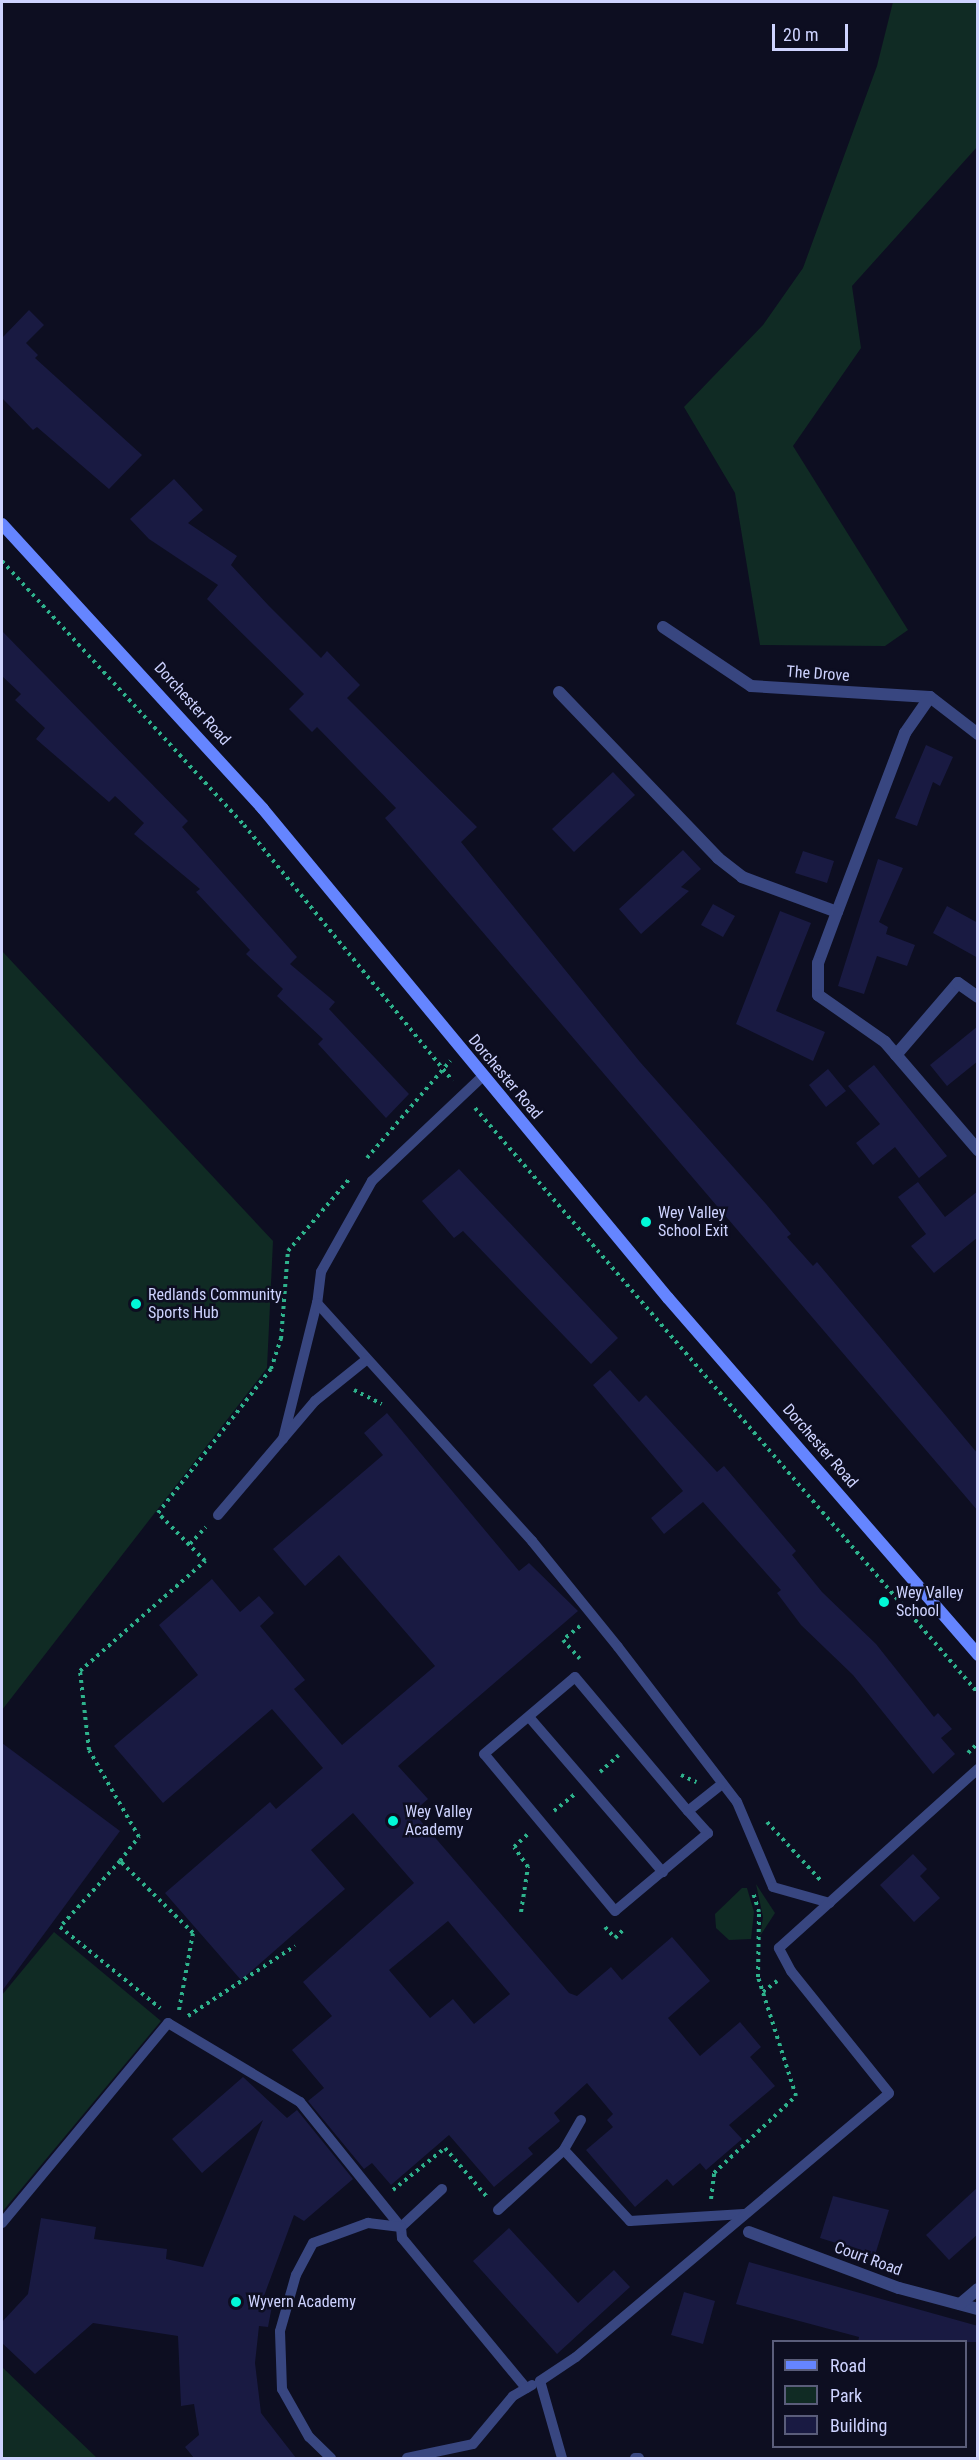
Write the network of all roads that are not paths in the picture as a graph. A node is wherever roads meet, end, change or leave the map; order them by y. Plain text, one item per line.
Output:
1 (2, 524) edge
2 (663, 627) dead end
3 (559, 692) dead end
4 (930, 697) junction
5 (978, 734) edge
6 (837, 912) junction
7 (978, 996) edge
8 (896, 1055) junction
9 (483, 1077) junction
10 (978, 1150) edge
11 (317, 1303) junction
12 (366, 1360) junction
13 (282, 1439) junction
14 (218, 1515) dead end
15 (978, 1655) edge
16 (529, 1717) junction
17 (978, 1769) edge
18 (722, 1784) junction
19 (688, 1811) junction
20 (663, 1872) junction
21 (830, 1903) junction
22 (581, 2120) dead end
23 (564, 2150) junction
24 (442, 2189) dead end
25 (496, 2207) road end
26 (741, 2217) junction
27 (2, 2223) edge
28 (401, 2227) junction
29 (749, 2232) joint
30 (978, 2289) edge
31 (960, 2304) junction
32 (978, 2309) edge
33 (540, 2381) junction
34 (526, 2388) junction
35 (331, 2458) edge
36 (407, 2458) edge
37 (562, 2458) edge
38 (635, 2458) edge
39 (639, 2458) edge

1 - 9 main road, Dorchester Road
2 - 4 street, The Drove
3 - 6 street
4 - 5 street
4 - 6 street
6 - 8 street
7 - 8 street
8 - 10 street
9 - 11 lane
9 - 15 main road, Dorchester Road
11 - 12 lane
11 - 13 lane
12 - 13 lane
12 - 18 lane
13 - 14 lane
16 - 19 lane
16 - 20 lane
16 - 20 lane
17 - 21 lane
18 - 19 lane
18 - 21 lane
19 - 20 lane
21 - 26 lane
22 - 23 lane
23 - 25 lane
23 - 26 lane
24 - 28 lane
26 - 29 lane
26 - 33 lane
27 - 28 lane
28 - 34 lane
28 - 35 lane
29 - 31 street, Court Road
30 - 31 street
31 - 32 street, Court Road
33 - 34 lane
33 - 37 lane
34 - 36 lane
38 - 39 lane

